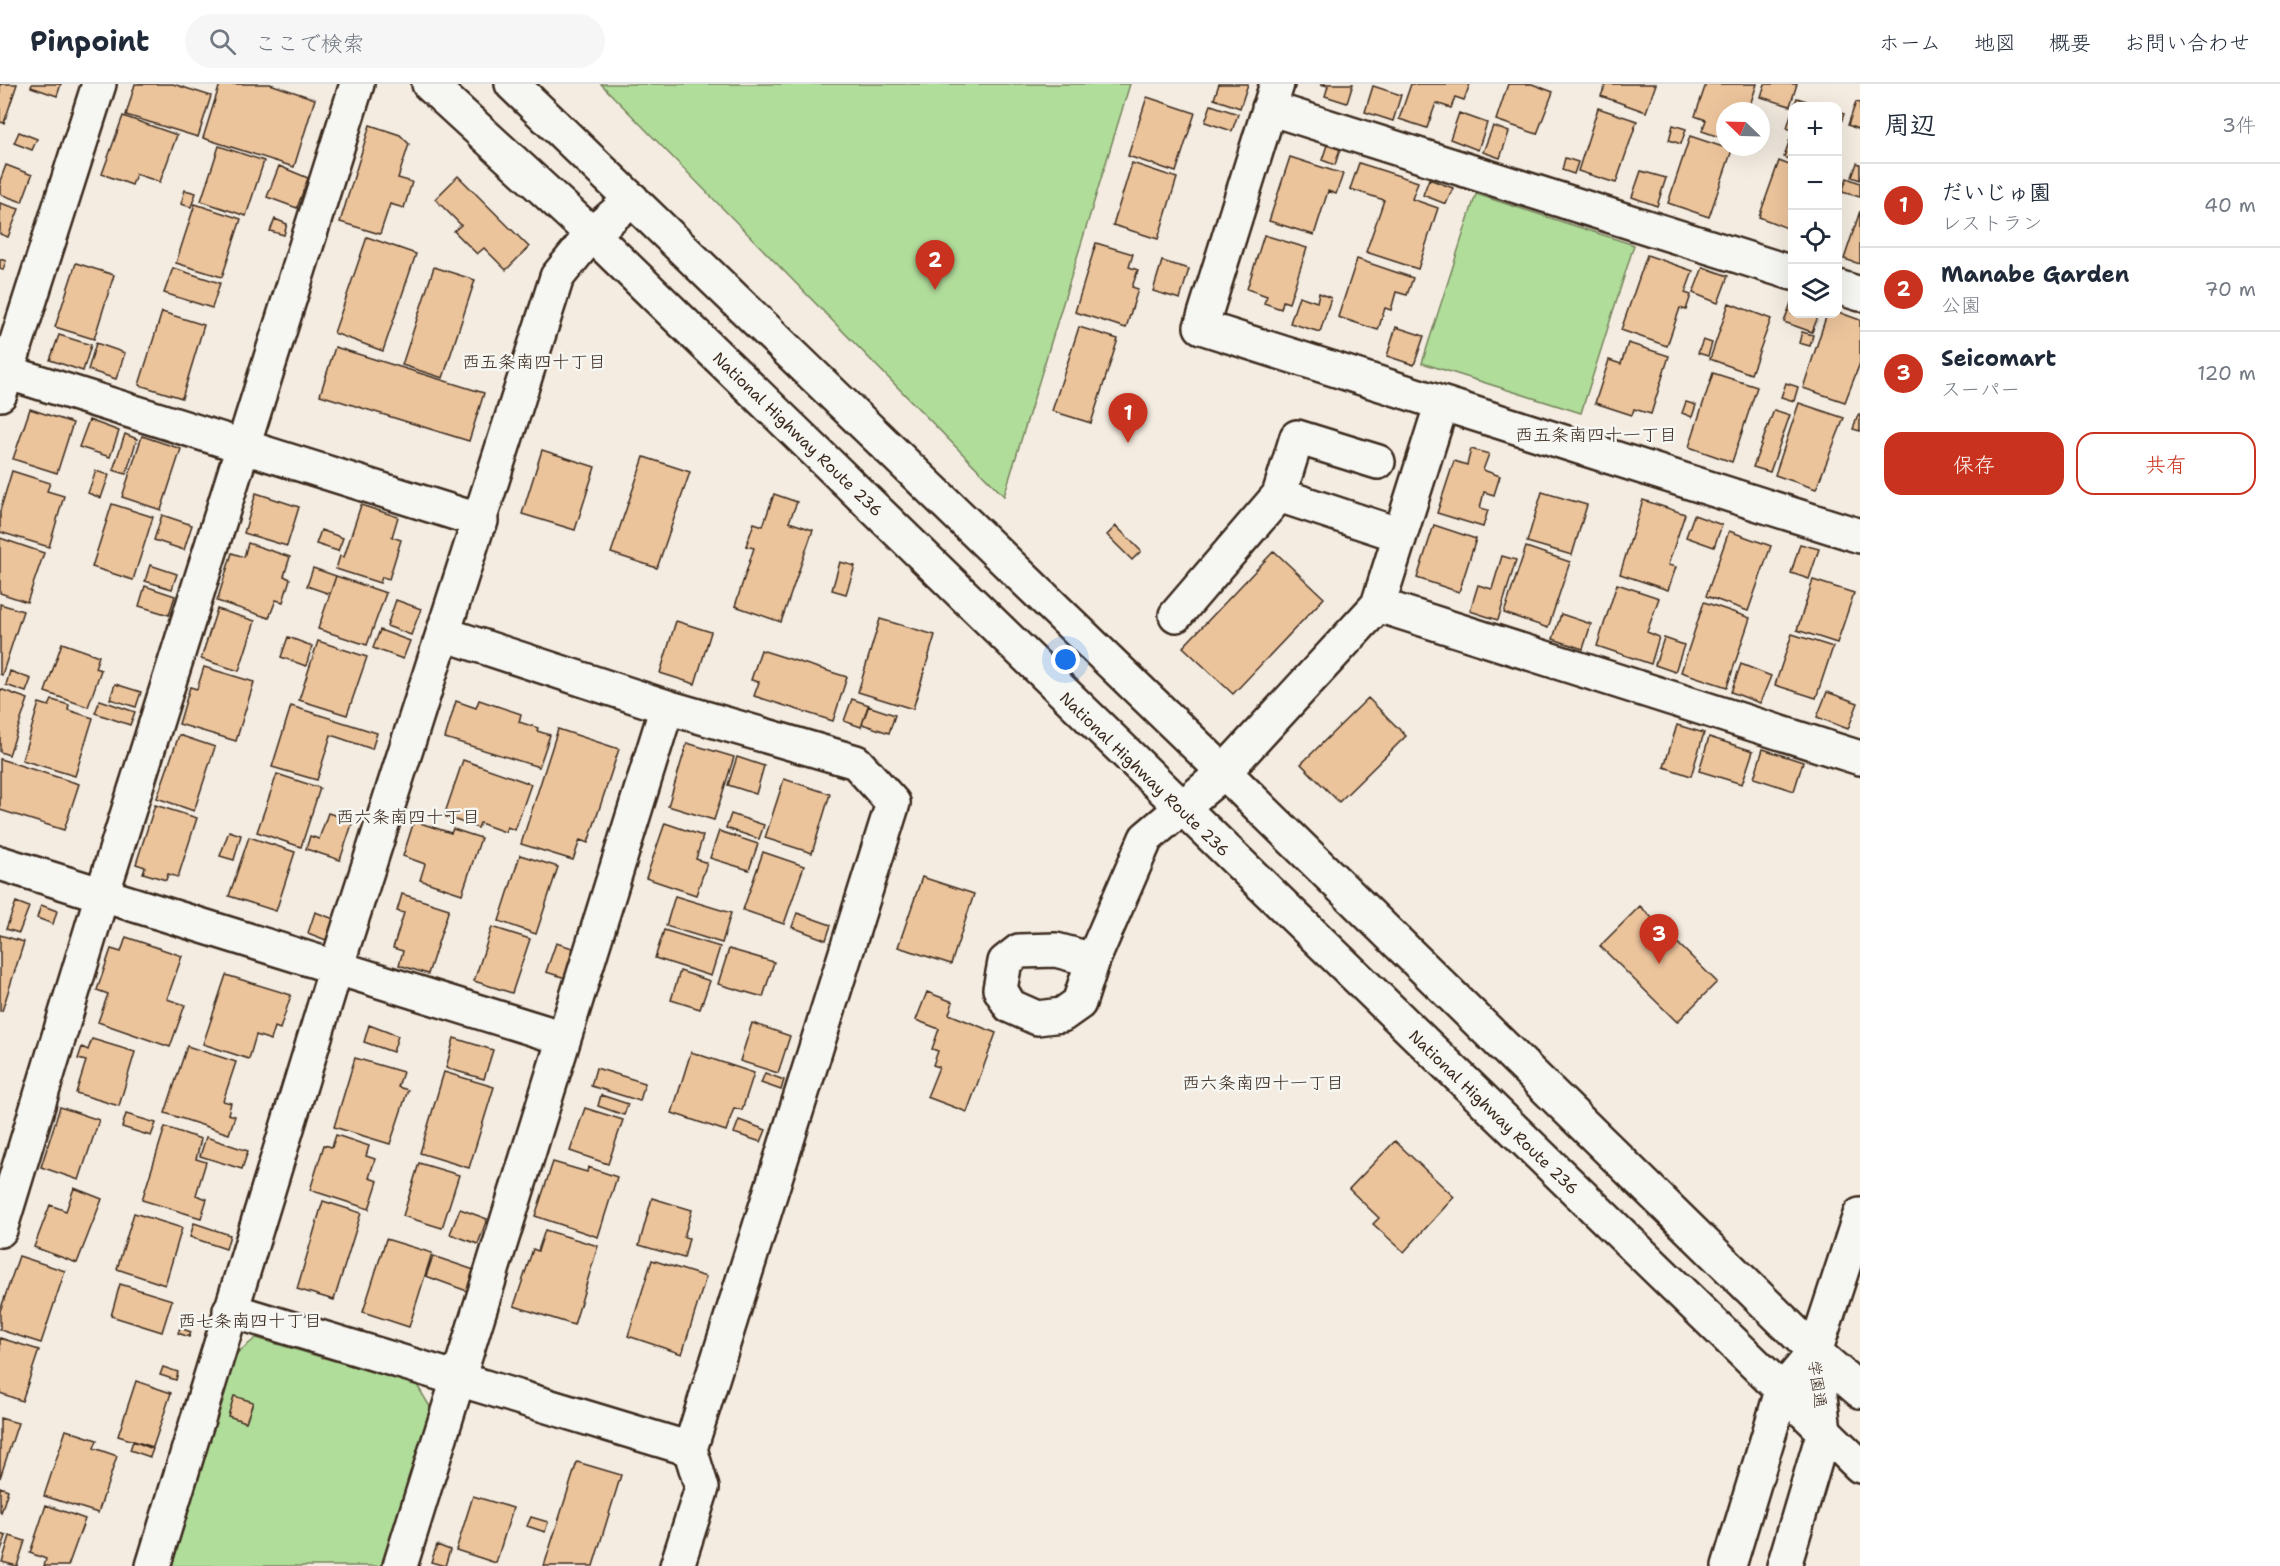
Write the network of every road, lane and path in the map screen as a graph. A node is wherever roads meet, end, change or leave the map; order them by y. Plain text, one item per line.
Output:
1 (99, 84) edge
2 (357, 84) edge
3 (429, 84) edge
4 (512, 84) edge
5 (1273, 96) edge
6 (632, 199) junction
7 (592, 234) junction
8 (1788, 272) edge
9 (1842, 288) edge
10 (1860, 294) edge
11 (2, 379) edge
12 (1441, 406) junction
13 (242, 447) junction
14 (1378, 462) dead end
15 (1279, 495) junction
16 (481, 521) junction
17 (1400, 535) junction
18 (1860, 536) edge
19 (1378, 605) junction
20 (1176, 615) dead end
21 (444, 634) junction
22 (667, 707) junction
23 (1860, 758) edge
24 (1224, 771) junction
25 (1182, 810) junction
26 (0, 863) edge
27 (102, 895) junction
28 (1093, 960) dead end
29 (336, 968) junction
30 (563, 1038) junction
31 (1860, 1215) edge
32 (0, 1230) edge
33 (230, 1311) junction
34 (1815, 1352) junction
35 (458, 1380) junction
36 (1782, 1391) junction
37 (1860, 1391) edge
38 (1824, 1431) junction
39 (690, 1449) junction
40 (1860, 1466) edge
41 (153, 1566) edge
42 (400, 1566) edge
43 (677, 1566) edge
44 (1729, 1566) edge
45 (1784, 1566) edge

1 - 11 main road
2 - 13 main road
3 - 7 main road, National Highway Route 236
4 - 6 main road
5 - 8 main road
5 - 12 main road
6 - 7 main road
6 - 24 main road
7 - 16 main road
7 - 25 main road, National Highway Route 236
9 - 10 main road
11 - 13 main road
12 - 17 main road
12 - 18 main road
13 - 16 main road
13 - 27 main road
14 - 15 main road
15 - 17 main road
15 - 20 main road
16 - 21 main road
17 - 19 main road
19 - 23 main road
19 - 24 main road
21 - 22 main road
21 - 29 main road
22 - 30 main road
22 - 39 main road
24 - 25 main road
24 - 34 main road
25 - 28 main road
25 - 36 main road, National Highway Route 236
26 - 27 main road
27 - 29 main road
27 - 32 main road
29 - 30 main road
29 - 33 main road
30 - 35 main road
31 - 34 main road
33 - 35 main road
33 - 41 main road
34 - 36 main road, 学園通
34 - 37 main road
34 - 38 main road, 学園通
35 - 39 main road
35 - 42 main road
36 - 38 main road, National Highway Route 236
36 - 44 main road, 学園通
38 - 40 main road, National Highway Route 236
38 - 45 main road, 学園通
39 - 43 main road

